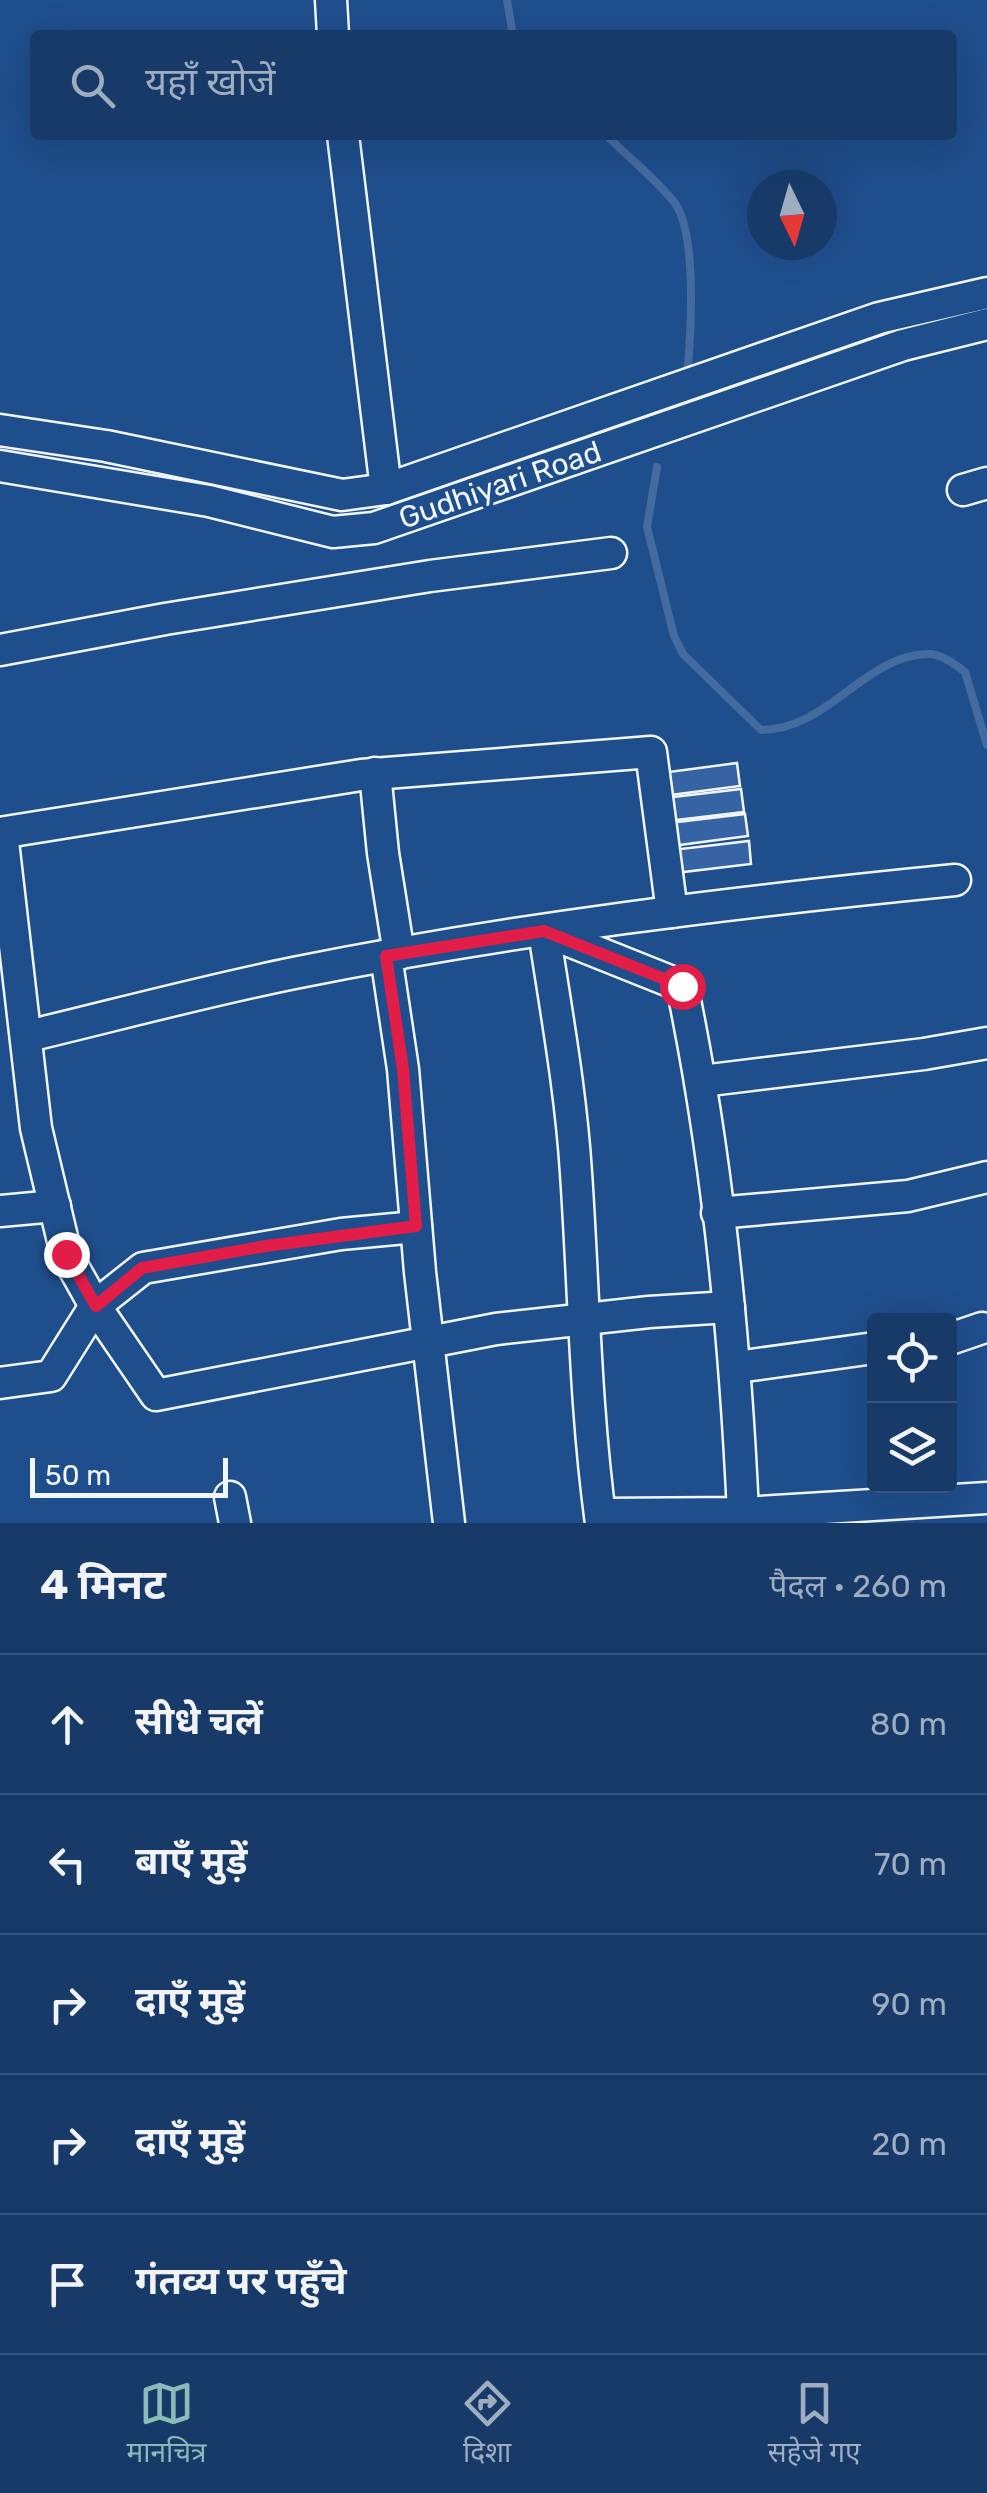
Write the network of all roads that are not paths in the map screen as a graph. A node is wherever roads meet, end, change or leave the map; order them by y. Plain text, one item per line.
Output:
1 (331, 0) edge
2 (334, 30) edge
3 (345, 140) edge
4 (987, 293) edge
5 (987, 324) edge
6 (0, 430) edge
7 (0, 466) edge
8 (386, 488) junction
9 (611, 553) dead end
10 (0, 650) edge
11 (375, 773) junction
12 (1, 833) edge
13 (956, 880) dead end
14 (672, 912) junction
15 (544, 931) junction
16 (393, 955) junction
17 (28, 1036) junction
18 (987, 1043) edge
19 (702, 1081) junction
20 (987, 1177) edge
21 (55, 1206) junction
22 (0, 1211) edge
23 (717, 1214) junction
24 (416, 1226) junction
25 (96, 1306) junction
26 (729, 1307) junction
27 (584, 1321) junction
28 (982, 1328) dead end
29 (957, 1337) edge
30 (430, 1342) junction
31 (867, 1349) edge
32 (736, 1366) junction
33 (0, 1384) edge
34 (987, 1498) edge
35 (743, 1513) junction
36 (819, 1516) edge
37 (600, 1519) edge
38 (449, 1523) edge

1 - 2 street
3 - 8 street
4 - 8 street, Gudhiyari Road
5 - 7 street, Gudhiyari Road
6 - 8 street, Gudhiyari Road
9 - 10 street
11 - 12 street
11 - 14 street
11 - 16 street
12 - 17 street
13 - 14 street
14 - 15 street
15 - 16 street
15 - 19 street
15 - 27 street
16 - 17 street
16 - 24 street
17 - 21 street
18 - 19 street
19 - 23 street
20 - 23 street
21 - 22 street
21 - 25 street
23 - 26 street
24 - 25 street
24 - 30 street
25 - 30 street
25 - 33 street
26 - 27 street
26 - 32 street
27 - 30 street
27 - 37 street
28 - 29 street
30 - 38 street
31 - 32 street
32 - 35 street
34 - 36 street
35 - 36 street
35 - 37 street

